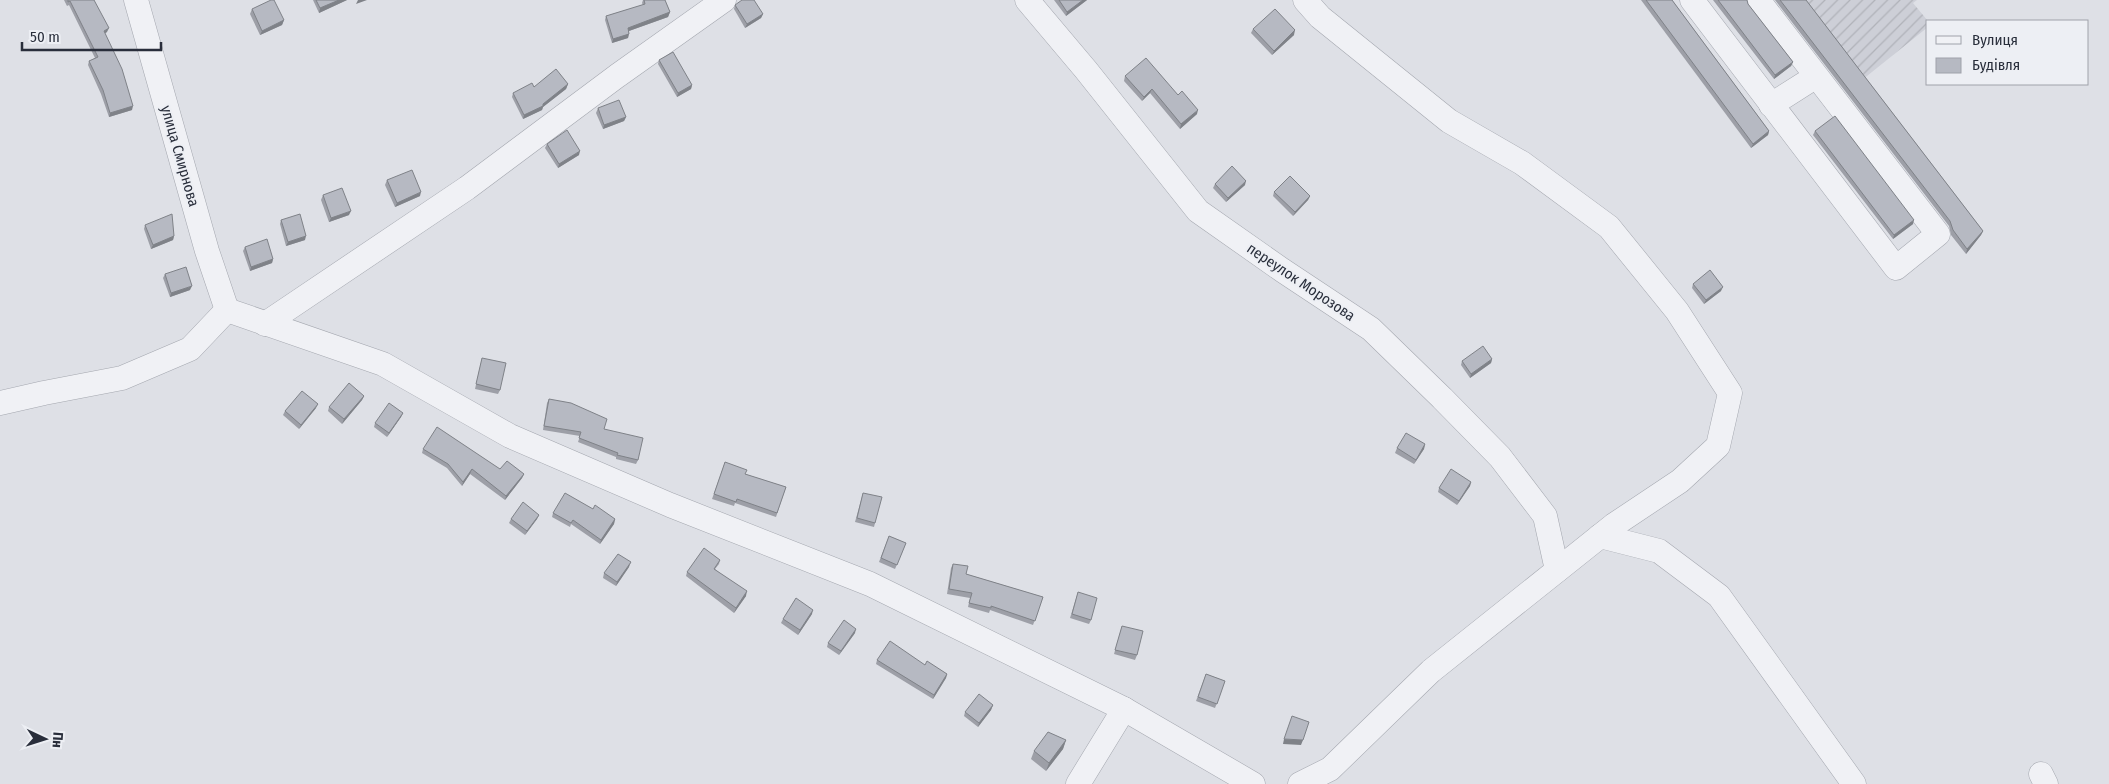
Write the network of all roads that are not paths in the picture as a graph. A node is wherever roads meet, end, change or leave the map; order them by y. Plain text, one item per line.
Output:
1 (136, 0) edge
2 (724, 0) edge
3 (1027, 0) edge
4 (1305, 0) edge
5 (1692, 0) edge
6 (1758, 0) edge
7 (1815, 77) junction
8 (1770, 105) junction
9 (227, 310) junction
10 (265, 324) junction
11 (0, 403) edge
12 (1600, 536) junction
13 (1557, 570) junction
14 (1124, 709) junction
15 (1078, 784) edge
16 (1253, 784) edge
17 (1300, 784) edge
18 (1854, 784) edge

1 - 9 street, улица Смирнова
2 - 10 street
3 - 13 street, переулок Морозова
4 - 12 street
5 - 8 street
6 - 7 street
7 - 8 street
7 - 8 street
9 - 10 street
9 - 11 street
10 - 14 street
12 - 13 street
12 - 18 street
13 - 17 street
14 - 15 street
14 - 16 street

